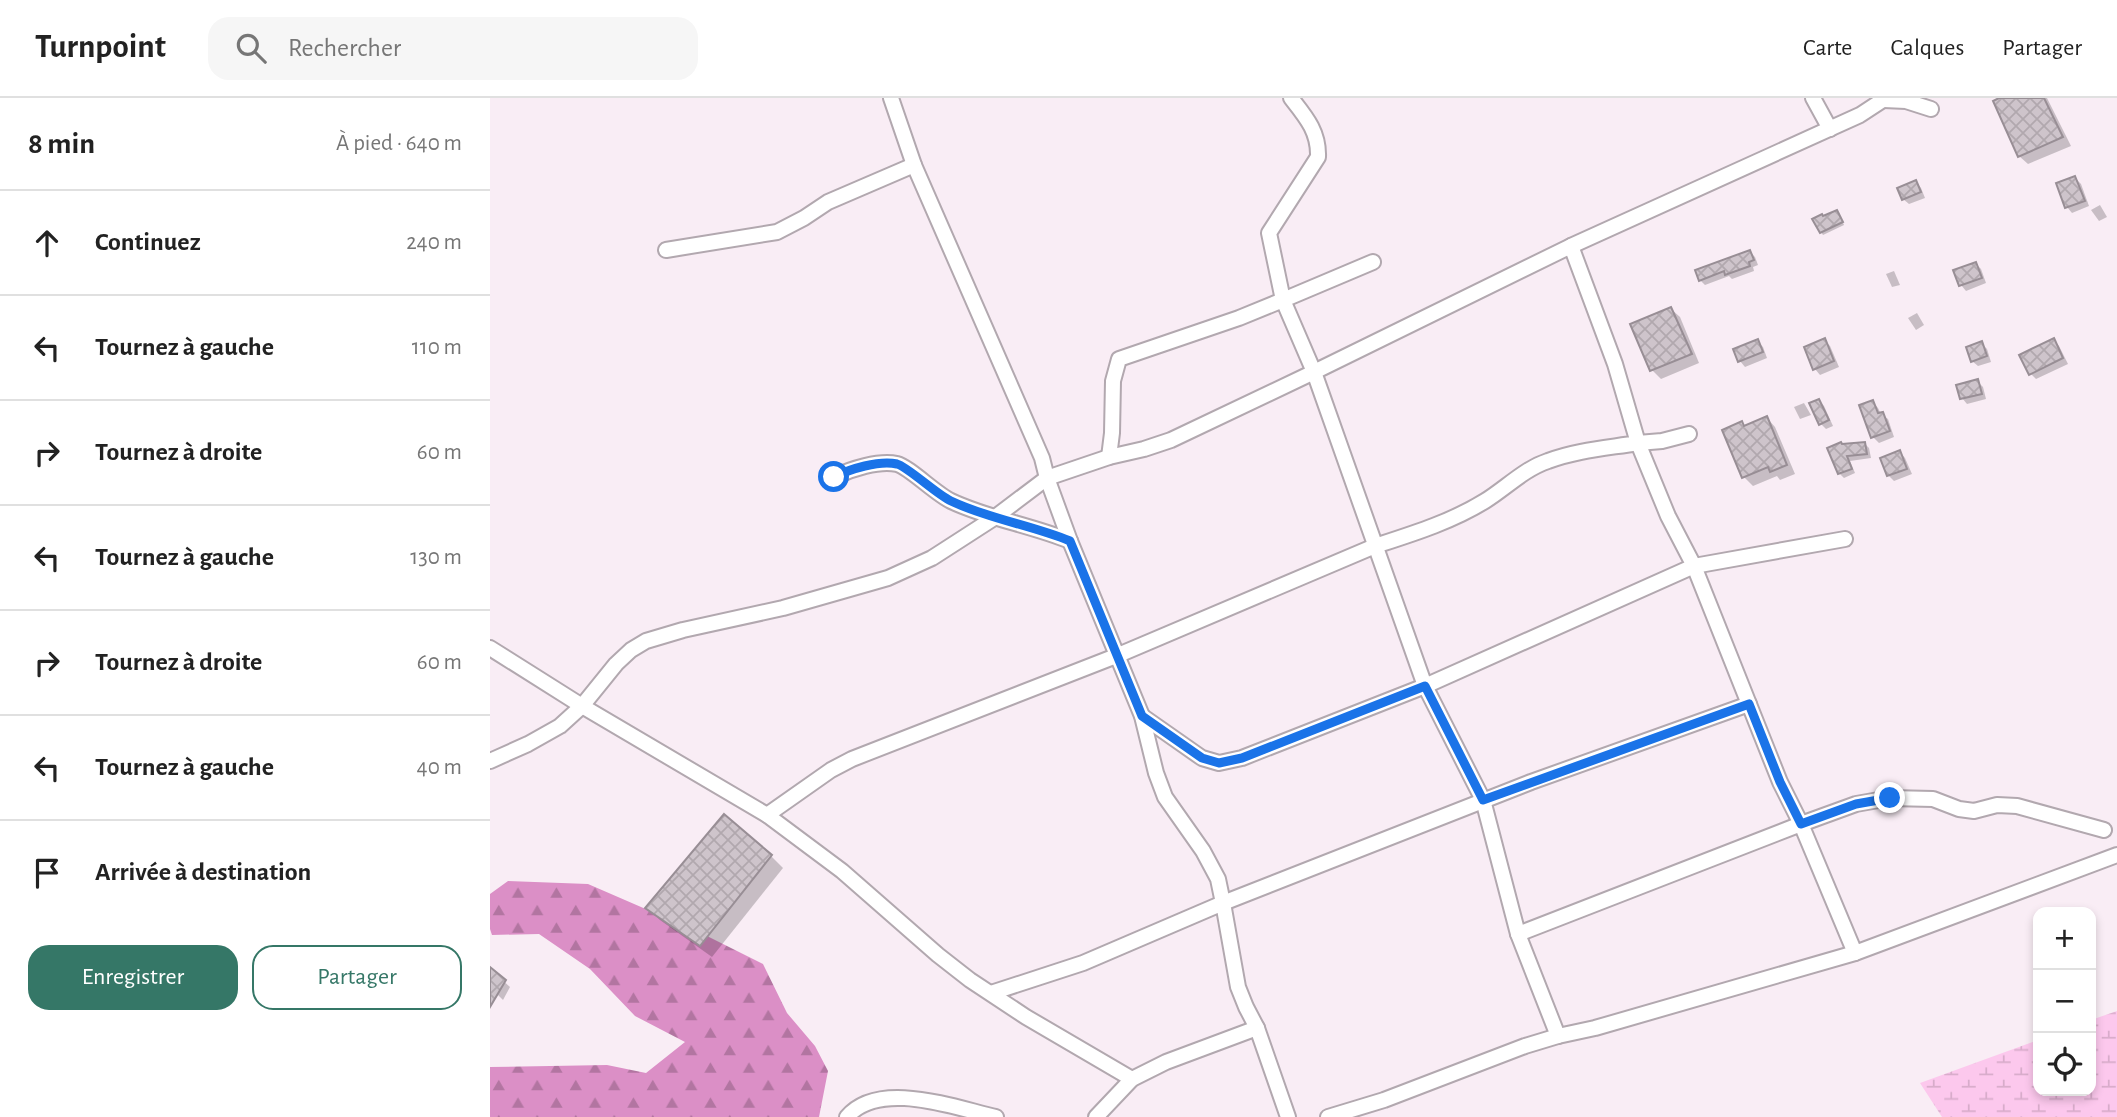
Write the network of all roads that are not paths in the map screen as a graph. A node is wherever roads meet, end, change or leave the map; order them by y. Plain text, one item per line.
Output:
1 (891, 98) edge
2 (1291, 98) edge
3 (1813, 98) edge
4 (1927, 98) edge
5 (1885, 99) edge
6 (1830, 129) junction
7 (915, 165) junction
8 (1571, 246) junction
9 (666, 250) dead end
10 (1373, 262) dead end
11 (1283, 300) junction
12 (1314, 372) junction
13 (1689, 434) dead end
14 (1638, 443) junction
15 (1109, 457) junction
16 (834, 477) dead end
17 (1047, 478) junction
18 (994, 518) junction
19 (1845, 539) dead end
20 (1070, 541) junction
21 (1375, 546) junction
22 (1694, 566) junction
23 (490, 648) edge
24 (1116, 656) junction
25 (1425, 686) junction
26 (1749, 704) junction
27 (582, 706) junction
28 (1142, 716) junction
29 (490, 761) edge
30 (1483, 800) junction
31 (767, 815) junction
32 (1801, 824) junction
33 (2104, 830) dead end
34 (2117, 855) edge
35 (1223, 903) junction
36 (1518, 933) junction
37 (1855, 953) junction
38 (990, 993) junction
39 (1257, 1028) junction
40 (1558, 1036) junction
41 (1132, 1079) junction
42 (847, 1116) edge
43 (996, 1117) edge
44 (1096, 1117) edge
45 (1288, 1117) edge
46 (1328, 1117) edge

1 - 7 street
2 - 11 street
3 - 6 street
4 - 5 street
5 - 6 street
6 - 8 street
7 - 9 street
7 - 17 street
8 - 12 street
8 - 14 street
10 - 11 street
11 - 12 street
11 - 15 street
12 - 15 street
12 - 21 street
13 - 14 street
14 - 21 street
14 - 22 street
15 - 17 street
16 - 18 street
17 - 18 street
17 - 20 street
18 - 20 street
18 - 27 street
19 - 22 street
20 - 24 street
21 - 24 street
21 - 25 street
22 - 25 street
22 - 26 street
23 - 27 street
24 - 28 street
24 - 31 street
25 - 28 street
25 - 30 street
26 - 30 street
26 - 32 street
27 - 29 street
27 - 31 street
28 - 35 street
30 - 35 street
30 - 36 street
31 - 38 street
32 - 33 street
32 - 36 street
32 - 37 street
34 - 37 street
35 - 38 street
35 - 39 street
36 - 40 street
37 - 40 street
38 - 41 street
39 - 41 street
39 - 45 street
40 - 46 street
41 - 44 street
42 - 43 street

